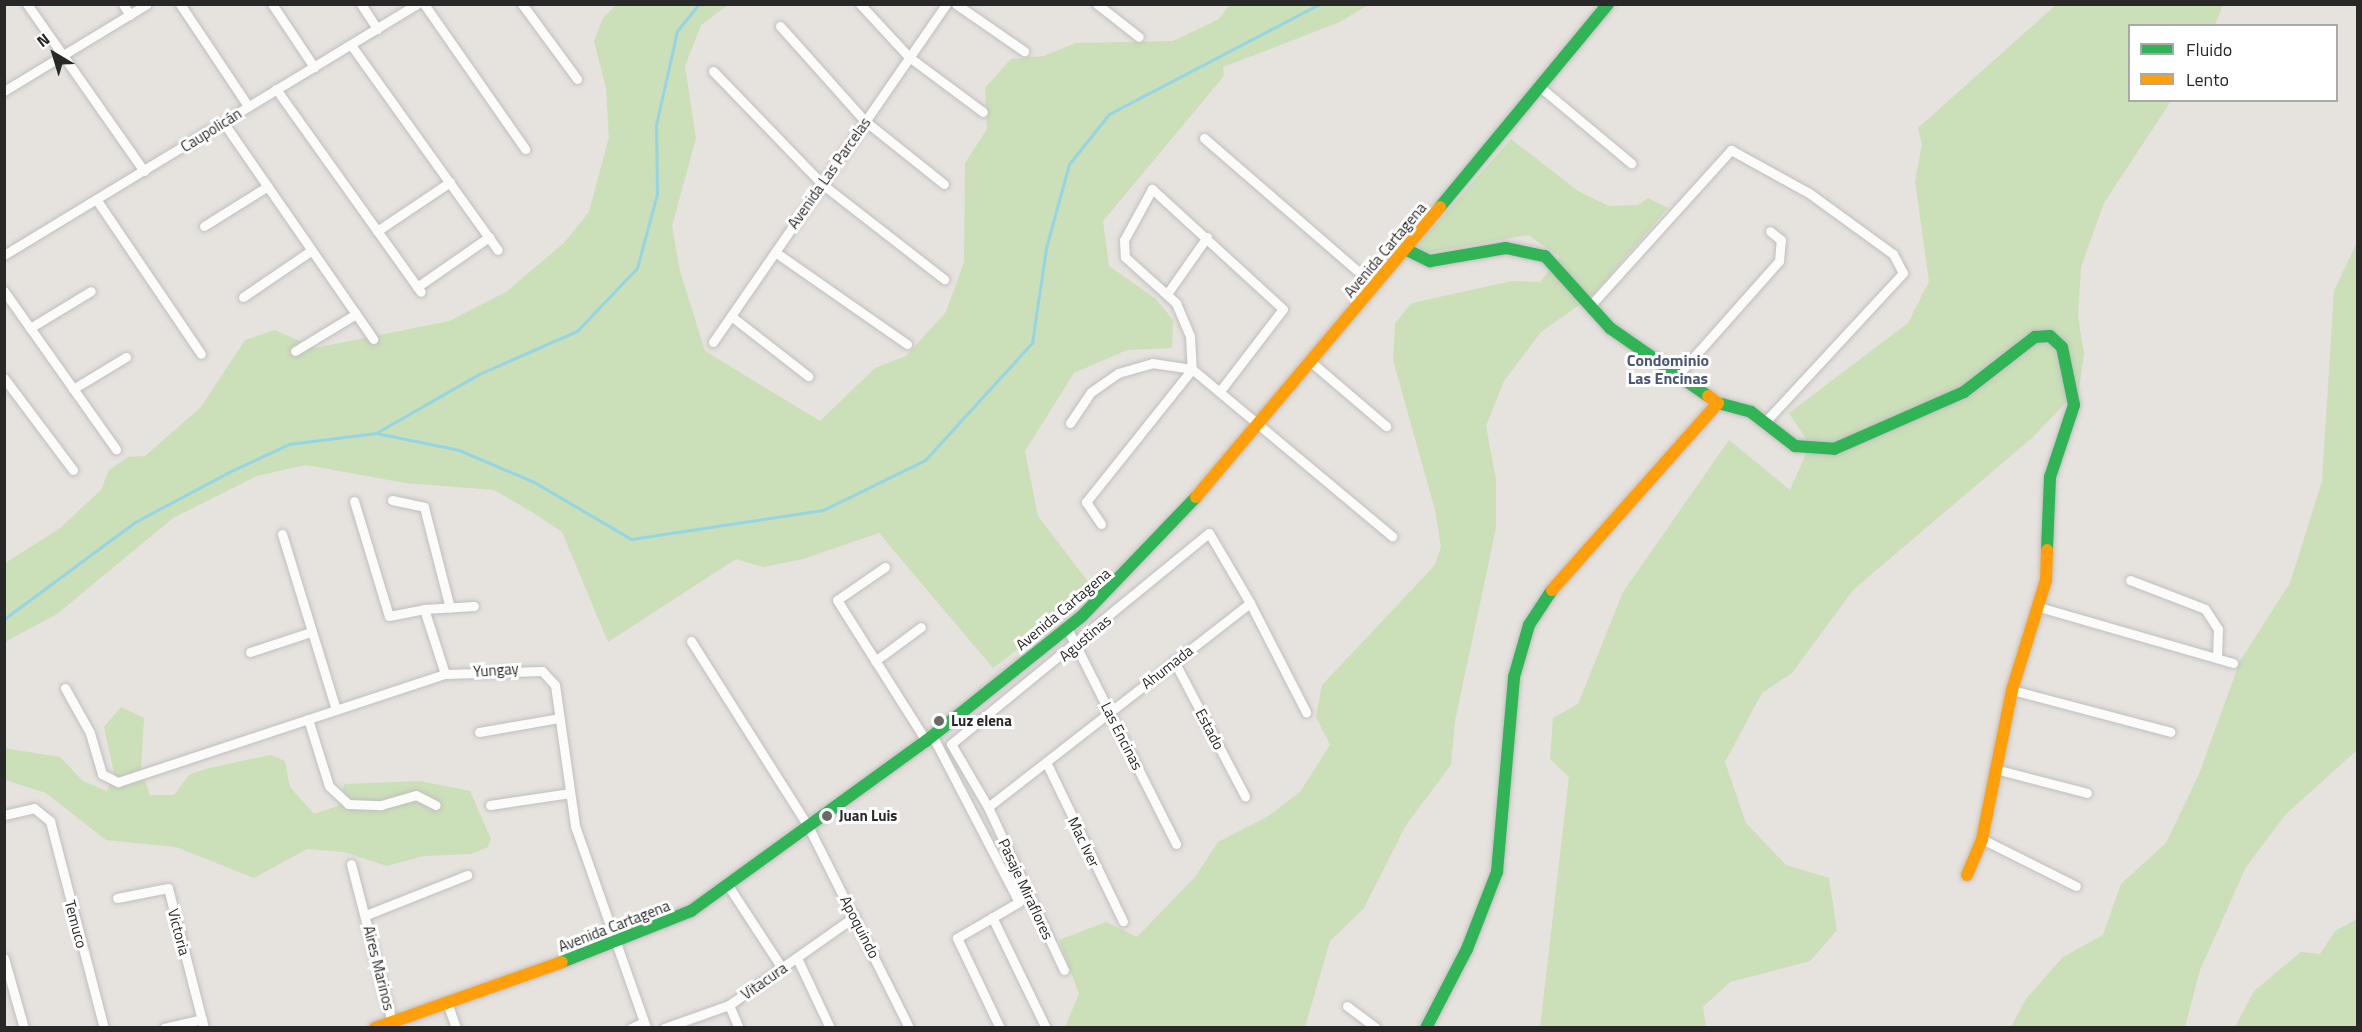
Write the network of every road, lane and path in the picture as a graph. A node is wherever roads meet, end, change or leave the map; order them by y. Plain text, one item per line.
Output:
1 (27, 4) edge
2 (123, 4) edge
3 (147, 4) edge
4 (180, 4) edge
5 (272, 4) edge
6 (360, 4) edge
7 (417, 4) edge
8 (424, 4) edge
9 (522, 4) edge
10 (860, 4) edge
11 (946, 4) edge
12 (956, 4) edge
13 (1097, 4) edge
14 (1608, 4) edge
15 (130, 15) junction
16 (780, 26) dead end
17 (377, 29) junction
18 (1139, 37) dead end
19 (351, 45) junction
20 (1024, 51) dead end
21 (62, 56) junction
22 (909, 57) junction
23 (314, 67) junction
24 (713, 71) dead end
25 (577, 79) dead end
26 (1540, 87) junction
27 (276, 90) junction
28 (4, 91) edge
29 (248, 106) junction
30 (983, 112) dead end
31 (865, 121) junction
32 (223, 122) junction
33 (1204, 138) dead end
34 (525, 148) dead end
35 (1631, 163) dead end
36 (144, 171) junction
37 (450, 182) junction
38 (822, 184) junction
39 (944, 184) dead end
40 (268, 186) junction
41 (96, 199) junction
42 (204, 226) dead end
43 (377, 231) junction
44 (1770, 231) dead end
45 (489, 237) junction
46 (1207, 237) junction
47 (1405, 249) junction
48 (312, 250) junction
49 (498, 250) dead end
50 (775, 252) junction
51 (4, 255) edge
52 (944, 279) dead end
53 (1374, 286) junction
54 (4, 291) edge
55 (92, 291) dead end
56 (1169, 291) junction
57 (243, 297) dead end
58 (1590, 307) junction
59 (356, 314) junction
60 (731, 316) junction
61 (30, 328) junction
62 (373, 339) dead end
63 (712, 342) dead end
64 (907, 344) dead end
65 (295, 351) dead end
66 (201, 354) dead end
67 (126, 357) dead end
68 (1311, 362) junction
69 (1192, 369) junction
70 (808, 376) dead end
71 (1676, 377) junction
72 (4, 378) edge
73 (73, 388) junction
74 (1220, 391) junction
75 (1718, 403) junction
76 (1070, 423) dead end
77 (1764, 423) junction
78 (1259, 426) junction
79 (1386, 426) dead end
80 (116, 449) dead end
81 (73, 470) dead end
82 (392, 500) dead end
83 (354, 501) dead end
84 (1101, 524) dead end
85 (282, 534) dead end
86 (1392, 536) dead end
87 (885, 567) dead end
88 (2130, 580) dead end
89 (1250, 603) junction
90 (474, 606) dead end
91 (2038, 607) junction
92 (450, 608) junction
93 (424, 609) junction
94 (921, 627) dead end
95 (1067, 628) junction
96 (311, 632) junction
97 (691, 641) dead end
98 (1076, 646) junction
99 (250, 652) dead end
100 (2217, 658) junction
101 (1174, 661) junction
102 (875, 662) junction
103 (2233, 663) dead end
104 (445, 674) junction
105 (65, 688) dead end
106 (2012, 690) junction
107 (336, 710) junction
108 (1306, 712) dead end
109 (1110, 713) junction
110 (559, 718) junction
111 (308, 719) junction
112 (479, 732) dead end
113 (2171, 732) dead end
114 (929, 738) junction
115 (1046, 762) junction
116 (1995, 769) junction
117 (570, 793) junction
118 (2088, 794) dead end
119 (1245, 796) dead end
120 (436, 805) dead end
121 (490, 805) dead end
122 (988, 807) junction
123 (4, 815) edge
124 (809, 828) junction
125 (1982, 839) junction
126 (1176, 844) dead end
127 (351, 864) dead end
128 (467, 874) dead end
129 (1967, 875) dead end
130 (2076, 886) dead end
131 (729, 887) junction
132 (117, 898) dead end
133 (366, 915) junction
134 (855, 916) junction
135 (992, 917) junction
136 (1123, 921) dead end
137 (614, 944) junction
138 (4, 957) edge
139 (796, 958) junction
140 (782, 968) junction
141 (1064, 970) dead end
142 (447, 1002) junction
143 (729, 1005) junction
144 (1347, 1006) dead end
145 (392, 1022) junction
146 (203, 1023) edge
147 (645, 1025) edge
148 (24, 1028) edge
149 (104, 1028) edge
150 (164, 1028) edge
151 (375, 1028) edge
152 (456, 1028) edge
153 (631, 1028) edge
154 (664, 1028) edge
155 (739, 1028) edge
156 (830, 1028) edge
157 (909, 1028) edge
158 (1000, 1028) edge
159 (1046, 1028) edge
160 (1376, 1028) edge
161 (1426, 1028) edge

1 - 21 street
2 - 15 street
3 - 15 street
4 - 29 street
5 - 23 street
6 - 17 street
7 - 17 street, Caupolicán
8 - 34 street
9 - 25 street
10 - 22 street
11 - 22 street, Avenida Las Parcelas
12 - 20 street
13 - 18 street
14 - 26 street, Avenida Cartagena
15 - 21 street
16 - 31 street
17 - 19 street, Caupolicán
19 - 23 street, Caupolicán
19 - 37 street
21 - 28 street
21 - 36 street
22 - 30 street
22 - 31 street, Avenida Las Parcelas
23 - 27 street, Caupolicán
24 - 38 street
26 - 35 street
26 - 47 street, Avenida Cartagena
27 - 29 street, Caupolicán
27 - 43 street
29 - 32 street, Caupolicán
31 - 38 street, Avenida Las Parcelas
31 - 39 street
32 - 36 street, Caupolicán
32 - 40 street
33 - 53 street
36 - 41 street, Caupolicán
37 - 43 street
37 - 45 street
38 - 50 street, Avenida Las Parcelas
38 - 52 street
40 - 42 street
40 - 48 street
41 - 51 street, Caupolicán
41 - 66 street
43 - 45 street
44 - 71 street
45 - 49 street
46 - 56 street
46 - 56 street
46 - 74 street
47 - 53 street, Avenida Cartagena
47 - 58 street
48 - 57 street
48 - 59 street
50 - 60 street, Avenida Las Parcelas
50 - 64 street
53 - 68 street, Avenida Cartagena
54 - 61 street
55 - 61 street
56 - 69 street
58 - 71 street
58 - 77 street
59 - 62 street
59 - 65 street
60 - 63 street, Avenida Las Parcelas
60 - 70 street
61 - 73 street
67 - 73 street
68 - 78 street, Avenida Cartagena
68 - 79 street
69 - 74 street
69 - 76 street
69 - 84 street
71 - 75 street
72 - 81 street
73 - 80 street
74 - 78 street
75 - 77 street
75 - 161 street
77 - 91 street
78 - 86 street
78 - 95 street, Avenida Cartagena
82 - 92 street
83 - 93 street
85 - 96 street
87 - 102 street
88 - 100 street
89 - 98 street, Agustinas
89 - 101 street, Ahumada
89 - 108 street
90 - 92 street
91 - 100 street
91 - 106 street
92 - 93 street
93 - 104 street
94 - 102 street
95 - 98 street, Las Encinas
95 - 114 street, Avenida Cartagena
96 - 99 street
96 - 107 street
97 - 124 street, Apoquindo
98 - 109 street, Las Encinas
98 - 122 street, Agustinas
100 - 103 street
101 - 109 street, Ahumada
101 - 119 street, Estado
102 - 114 street
104 - 107 street, Yungay
104 - 110 street, Yungay
105 - 111 street, Yungay
106 - 113 street
106 - 116 street
107 - 111 street, Yungay
109 - 115 street, Ahumada
109 - 126 street, Las Encinas
110 - 112 street
110 - 117 street, Yungay
111 - 120 street
114 - 124 street, Avenida Cartagena
114 - 135 street
115 - 122 street, Ahumada
115 - 136 street, Mac Iver
116 - 118 street
116 - 125 street
117 - 121 street
117 - 137 street, Yungay
122 - 141 street, Pasaje Miraflores
123 - 149 street, Temuco
124 - 131 street, Avenida Cartagena
124 - 134 street, Apoquindo
125 - 129 street
125 - 130 street
127 - 133 street, Aires Marinos
128 - 133 street, Aires Marinos
131 - 137 street, Avenida Cartagena
131 - 140 street
132 - 146 street, Victoria
133 - 145 street, Aires Marinos
134 - 139 street, Vitacura
134 - 157 street, Apoquindo
135 - 158 street
135 - 159 street
137 - 142 street, Avenida Cartagena
137 - 147 street, Yungay
138 - 148 street
139 - 140 street, Vitacura
139 - 156 street
140 - 143 street, Vitacura
142 - 145 street, Avenida Cartagena
142 - 152 street
143 - 154 street, Vitacura
143 - 155 street
144 - 160 street
145 - 151 street, Avenida Cartagena
146 - 150 street
147 - 153 street

